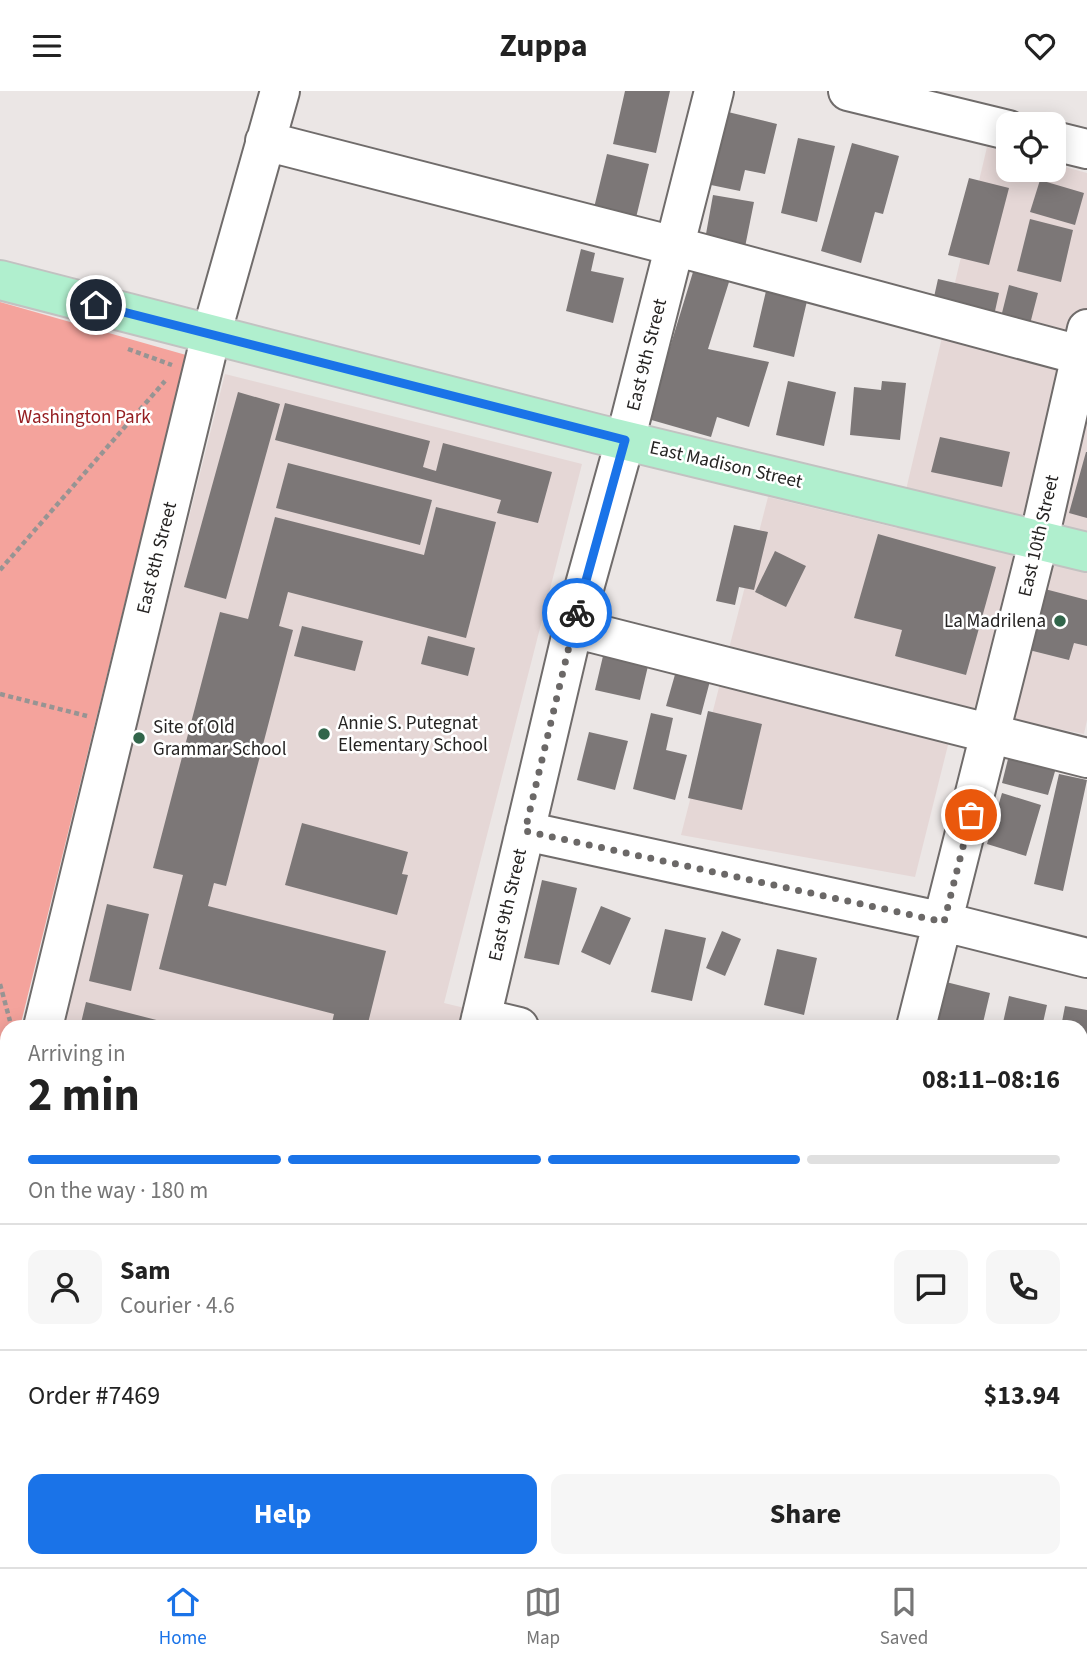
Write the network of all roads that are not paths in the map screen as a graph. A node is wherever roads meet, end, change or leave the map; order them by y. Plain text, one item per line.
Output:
1 (279, 91) edge
2 (714, 91) edge
3 (848, 91) edge
4 (996, 127) edge
5 (265, 141) junction
6 (1066, 144) edge
7 (1087, 149) edge
8 (674, 246) junction
9 (0, 280) edge
10 (211, 335) junction
11 (1085, 347) edge
12 (625, 440) junction
13 (1039, 539) junction
14 (1087, 552) edge
15 (573, 628) junction
16 (990, 735) junction
17 (1087, 758) edge
18 (525, 831) junction
19 (944, 922) junction
20 (1087, 958) edge
21 (45, 1020) edge
22 (481, 1020) edge
23 (918, 1020) edge

1 - 5 street, East 8th Street
2 - 8 street, East 9th Street
3 - 4 street
5 - 8 street
5 - 10 street, East 8th Street
6 - 7 street
8 - 11 street
8 - 12 street, East 9th Street
9 - 10 main road, East Madison Street
10 - 12 main road, East Madison Street
10 - 21 street, East 8th Street
11 - 13 street, East 10th Street
12 - 13 main road, East Madison Street
12 - 15 street, East 9th Street
13 - 14 main road, East Madison Street
13 - 16 street, East 10th Street
15 - 16 street
15 - 18 street, East 9th Street
16 - 17 street
16 - 19 street, East 10th Street
18 - 19 street
18 - 22 street, East 9th Street
19 - 20 street
19 - 23 street, East 10th Street

